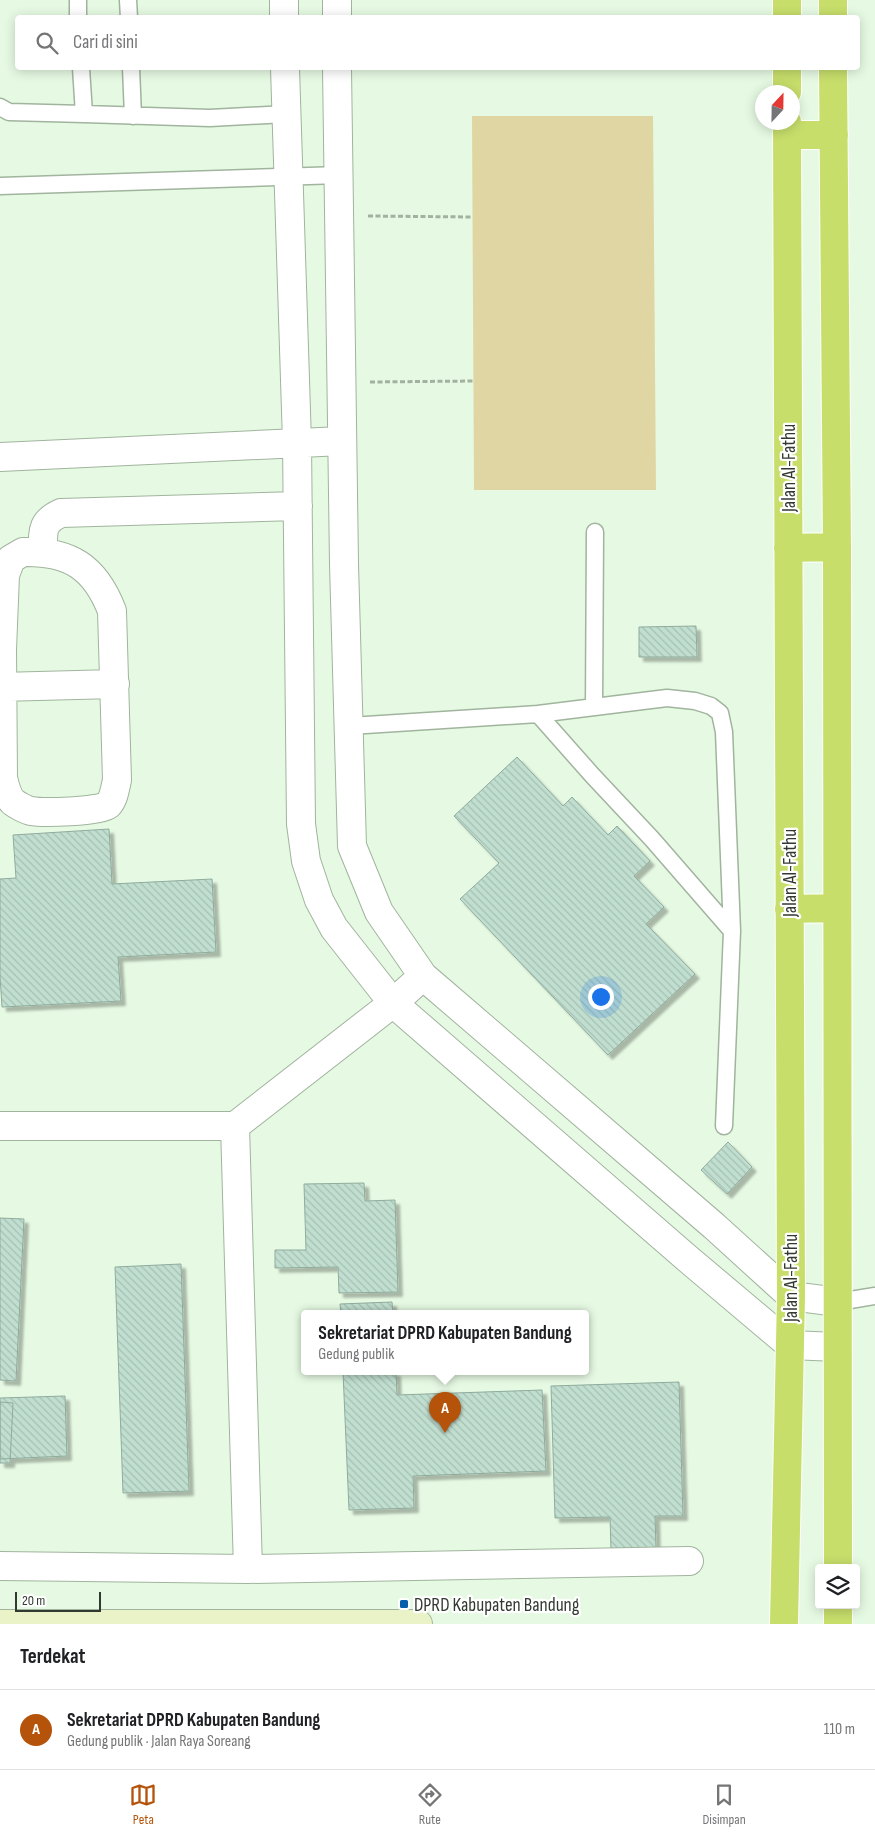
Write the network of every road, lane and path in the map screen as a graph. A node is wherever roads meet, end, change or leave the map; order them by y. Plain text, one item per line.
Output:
1 (78, 0) edge
2 (128, 0) edge
3 (284, 0) edge
4 (337, 0) edge
5 (787, 0) edge
6 (833, 0) edge
7 (78, 15) edge
8 (128, 15) edge
9 (284, 15) edge
10 (337, 15) edge
11 (787, 15) edge
12 (833, 15) edge
13 (81, 70) edge
14 (131, 70) edge
15 (285, 70) edge
16 (337, 70) edge
17 (787, 70) edge
18 (833, 70) edge
19 (787, 85) edge
20 (0, 107) edge
21 (84, 114) junction
22 (286, 114) junction
23 (133, 116) junction
24 (787, 130) edge
25 (795, 130) edge
26 (834, 135) junction
27 (340, 175) junction
28 (289, 177) junction
29 (0, 186) edge
30 (340, 216) junction
31 (472, 217) dead end
32 (474, 381) dead end
33 (342, 383) junction
34 (342, 441) junction
35 (297, 442) junction
36 (0, 457) edge
37 (298, 506) junction
38 (595, 532) dead end
39 (837, 547) junction
40 (788, 548) junction
41 (43, 552) junction
42 (115, 684) junction
43 (1, 687) edge
44 (594, 706) junction
45 (538, 714) junction
46 (350, 726) junction
47 (836, 908) junction
48 (789, 909) junction
49 (732, 931) junction
50 (423, 976) junction
51 (393, 1003) junction
52 (0, 1126) edge
53 (235, 1126) junction
54 (724, 1126) dead end
55 (791, 1296) junction
56 (875, 1296) edge
57 (838, 1302) junction
58 (790, 1345) junction
59 (837, 1347) junction
60 (689, 1561) dead end
61 (838, 1564) edge
62 (0, 1566) edge
63 (248, 1569) junction
64 (838, 1609) edge
65 (0, 1624) edge
66 (418, 1624) edge
67 (784, 1624) edge
68 (838, 1624) edge

1 - 7 lane
2 - 8 lane
3 - 9 street
4 - 10 street
5 - 11 highway
6 - 12 highway
13 - 21 lane
14 - 23 lane
15 - 22 street
16 - 27 street
17 - 19 highway
18 - 26 highway
20 - 21 lane
21 - 23 lane
22 - 23 lane
22 - 28 street
24 - 40 highway, Jalan Al-Fathu
25 - 26 highway
26 - 39 highway
27 - 28 lane
27 - 30 street
28 - 29 lane
28 - 35 street
30 - 31 path
30 - 33 street
32 - 33 path
33 - 34 street
34 - 35 street
34 - 46 street
35 - 36 street
35 - 37 street
37 - 41 street
37 - 51 street
38 - 44 lane
39 - 40 highway
39 - 47 highway
40 - 48 highway, Jalan Al-Fathu
41 - 42 street
41 - 43 street
42 - 43 street
42 - 43 street
44 - 45 lane
44 - 49 lane
45 - 46 lane
45 - 49 lane
46 - 50 street
47 - 48 highway
47 - 57 highway
48 - 55 highway, Jalan Al-Fathu
49 - 54 lane
50 - 51 street
50 - 55 street
51 - 53 street
51 - 58 street
52 - 53 street
53 - 63 street
55 - 57 street
55 - 58 highway, Jalan Al-Fathu
56 - 57 lane
57 - 59 highway
58 - 59 street
58 - 67 highway, Jalan Al-Fathu
59 - 61 highway
60 - 63 street
62 - 63 street
64 - 68 highway
65 - 66 main road

